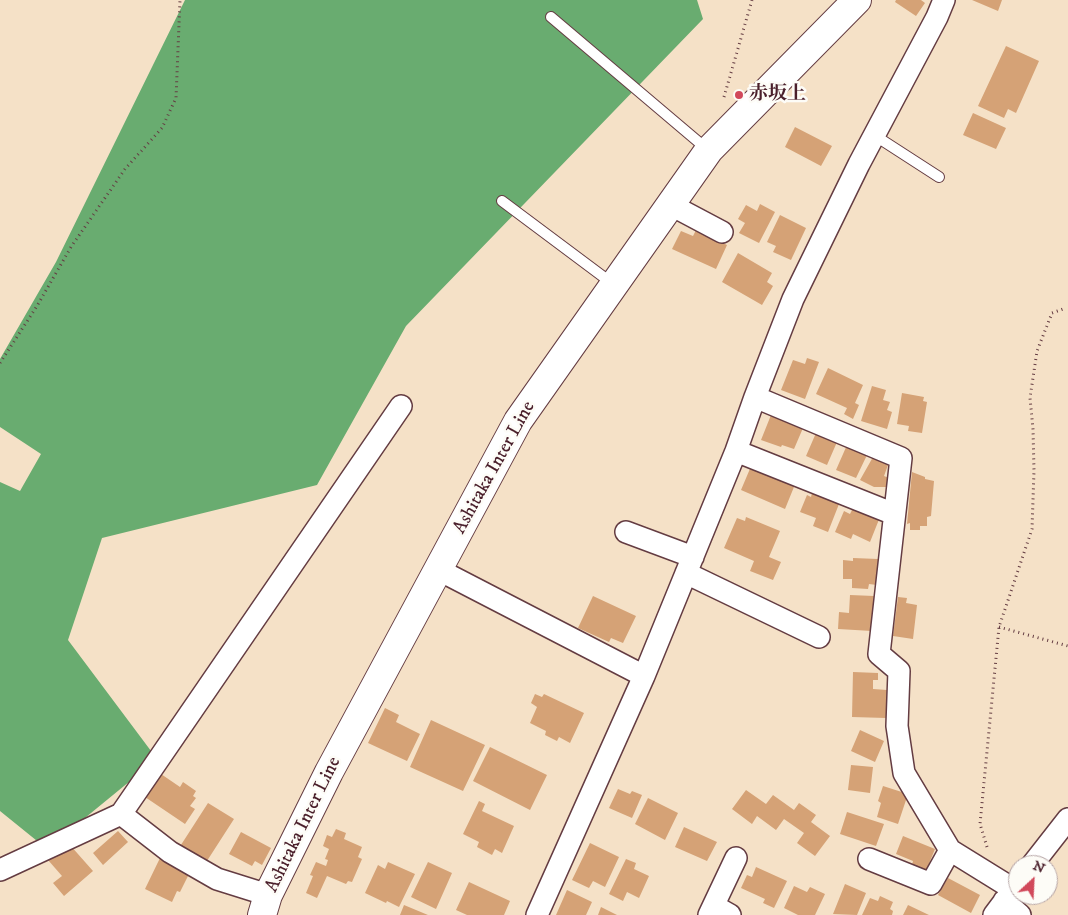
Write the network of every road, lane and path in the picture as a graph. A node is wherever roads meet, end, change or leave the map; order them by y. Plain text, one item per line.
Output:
1 (180, 0) edge
2 (752, 0) edge
3 (858, 0) edge
4 (944, 0) edge
5 (550, 17) dead end
6 (722, 103) dead end
7 (874, 135) junction
8 (709, 150) junction
9 (939, 177) dead end
10 (502, 201) dead end
11 (671, 205) junction
12 (722, 232) dead end
13 (614, 285) junction
14 (1063, 309) dead end
15 (0, 363) edge
16 (755, 396) junction
17 (401, 406) dead end
18 (736, 451) junction
19 (894, 514) junction
20 (626, 532) dead end
21 (690, 565) junction
22 (438, 570) junction
23 (999, 627) junction
24 (819, 637) dead end
25 (1068, 646) edge
26 (644, 676) junction
27 (121, 814) junction
28 (1068, 819) edge
29 (950, 850) junction
30 (1040, 855) edge
31 (736, 858) dead end
32 (869, 859) dead end
33 (0, 870) edge
34 (996, 878) junction
35 (1008, 898) edge
36 (265, 905) edge
37 (718, 912) edge
38 (537, 915) edge

1 - 15 path
2 - 6 path
3 - 8 main road, Ashitaka Inter Line
4 - 7 street
5 - 8 lane
7 - 9 lane
7 - 16 street
8 - 11 main road, Ashitaka Inter Line
10 - 13 lane
11 - 12 street
11 - 13 main road, Ashitaka Inter Line
13 - 22 main road, Ashitaka Inter Line
14 - 23 path
16 - 18 street
16 - 19 street
17 - 27 street
18 - 19 street
18 - 21 street
19 - 29 street
20 - 21 street
21 - 24 street
21 - 26 street
22 - 26 street
22 - 36 main road, Ashitaka Inter Line
23 - 25 path
23 - 34 path
26 - 38 street
27 - 33 street
27 - 36 street
28 - 30 street
29 - 32 street
29 - 34 street
31 - 37 street
34 - 35 street

